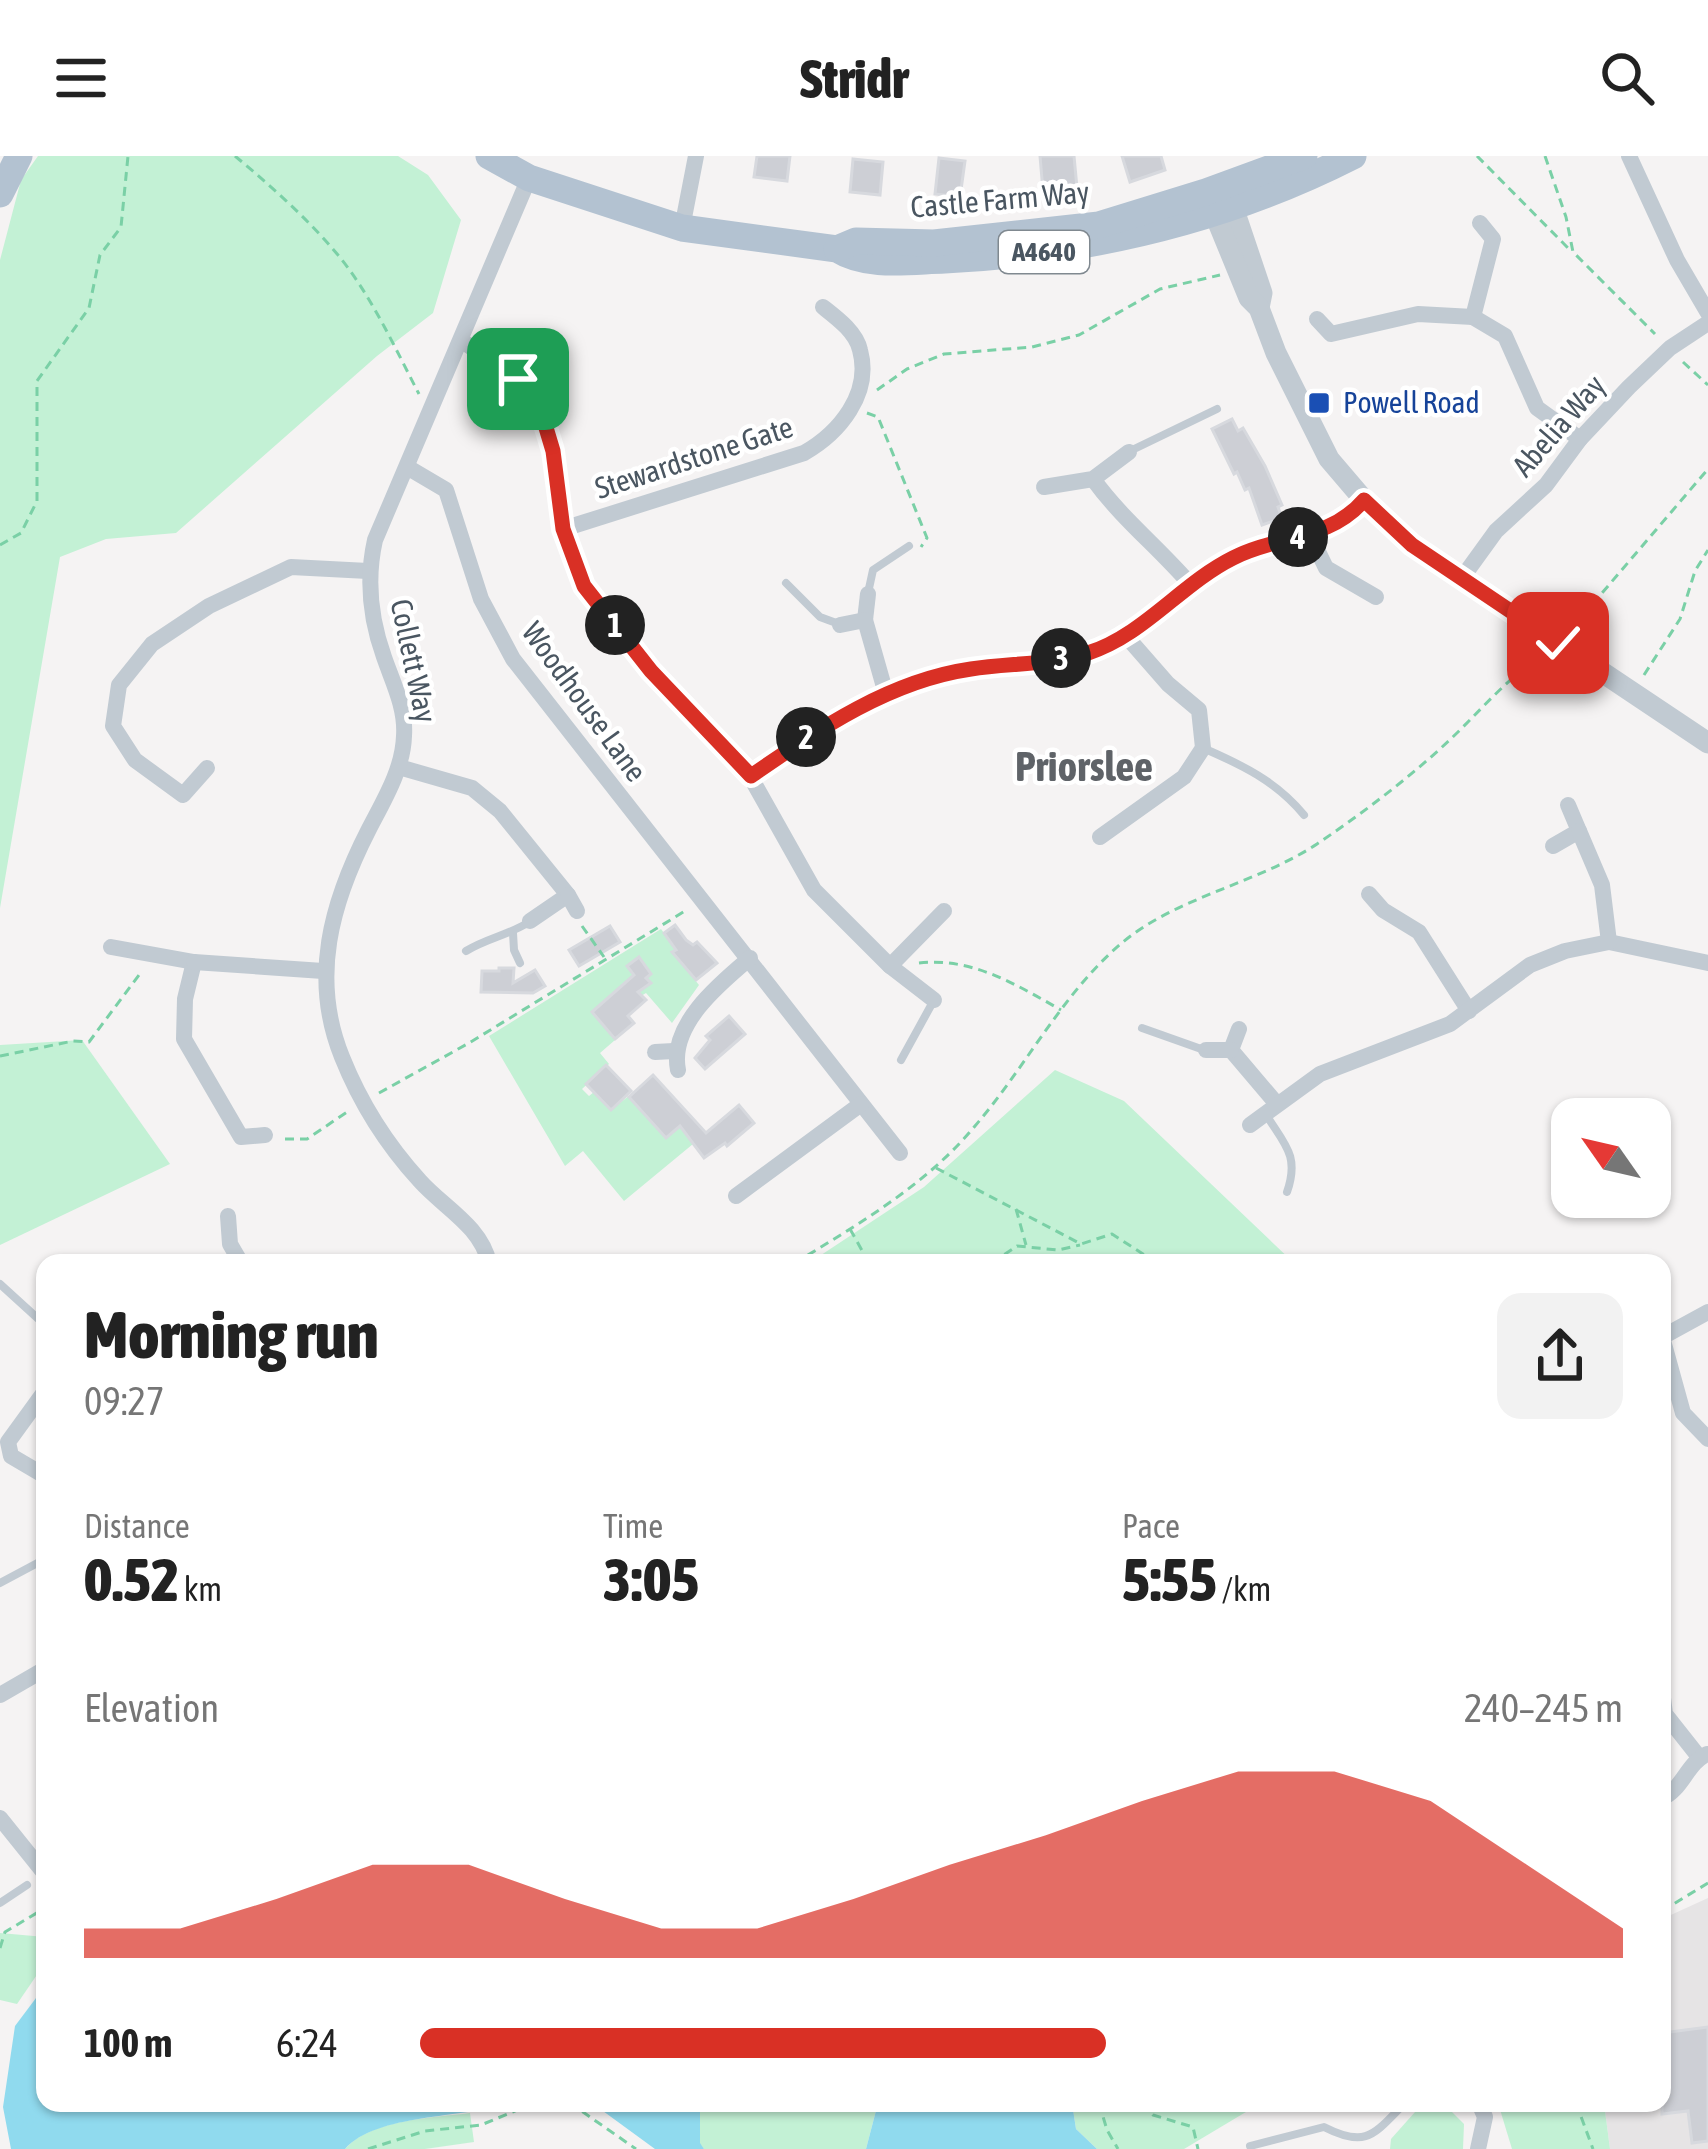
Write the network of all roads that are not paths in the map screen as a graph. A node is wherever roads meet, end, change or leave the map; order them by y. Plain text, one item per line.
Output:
1 (19, 156) edge
2 (489, 156) edge
3 (697, 156) edge
4 (1304, 156) edge
5 (1353, 156) edge
6 (1629, 156) edge
7 (529, 178) junction
8 (0, 194) edge
9 (1220, 200) junction
10 (1480, 223) dead end
11 (682, 228) junction
12 (824, 307) dead end
13 (1708, 313) edge
14 (1473, 317) junction
15 (1317, 319) dead end
16 (1708, 322) edge
17 (462, 341) junction
18 (1217, 409) dead end
19 (1580, 439) junction
20 (1129, 452) joint
21 (407, 467) junction
22 (1093, 479) junction
23 (1043, 487) dead end
24 (1364, 500) junction
25 (563, 529) junction
26 (1310, 535) junction
27 (909, 546) dead end
28 (368, 571) junction
29 (1462, 578) junction
30 (787, 584) dead end
31 (1190, 584) junction
32 (868, 595) joint
33 (1376, 597) dead end
34 (865, 620) junction
35 (840, 625) joint
36 (1126, 636) junction
37 (886, 694) junction
38 (1708, 743) edge
39 (1203, 748) junction
40 (399, 766) junction
41 (208, 768) dead end
42 (751, 776) junction
43 (1568, 805) dead end
44 (1304, 815) dead end
45 (1579, 831) junction
46 (1100, 837) dead end
47 (1553, 846) dead end
48 (1369, 894) dead end
49 (944, 911) dead end
50 (530, 922) joint
51 (513, 932) junction
52 (1609, 942) junction
53 (111, 947) dead end
54 (466, 951) dead end
55 (750, 958) junction
56 (194, 962) junction
57 (520, 963) dead end
58 (1708, 963) edge
59 (890, 966) junction
60 (323, 971) junction
61 (934, 1000) joint
62 (1469, 1011) junction
63 (1142, 1028) dead end
64 (1239, 1029) dead end
65 (1206, 1050) joint
66 (1231, 1050) junction
67 (669, 1058) dead end
68 (901, 1060) dead end
69 (862, 1104) junction
70 (1271, 1108) junction
71 (1250, 1125) dead end
72 (265, 1135) road end
73 (900, 1153) dead end
74 (1286, 1192) dead end
75 (736, 1196) dead end
76 (228, 1216) dead end
77 (236, 1254) edge
78 (487, 1254) edge
79 (0, 1284) edge
80 (1708, 1312) edge
81 (36, 1317) edge
82 (1671, 1332) edge
83 (1671, 1367) edge
84 (36, 1403) edge
85 (1708, 1439) edge
86 (36, 1471) edge
87 (36, 1564) edge
88 (0, 1582) edge
89 (36, 1674) edge
90 (0, 1695) edge
91 (1671, 1720) edge
92 (1704, 1755) edge
93 (1671, 1794) edge
94 (0, 1818) edge
95 (36, 1864) edge
96 (36, 1880) edge
97 (27, 1885) joint
98 (0, 1903) edge
99 (1396, 2112) edge
100 (1483, 2112) edge
101 (1250, 2146) edge
102 (1478, 2149) edge

1 - 8 main road
2 - 7 main road, Castle Farm Way / A4640
3 - 11 street
4 - 9 main road, Castle Farm Way / A4640
5 - 9 main road, Castle Farm Way / A4640
6 - 13 street
7 - 11 main road, Castle Farm Way / A4640
7 - 17 street, Collett Way
9 - 11 main road, Castle Farm Way / A4640
9 - 24 street
10 - 14 street
12 - 25 street, Stewardstone Gate
14 - 15 street
14 - 19 street
16 - 19 street, Abelia Way
17 - 21 street, Collett Way
17 - 25 street
18 - 20 lane
19 - 29 street, Abelia Way
20 - 22 street
21 - 28 street, Collett Way
21 - 55 street, Woodhouse Lane
22 - 23 street
22 - 31 street
24 - 26 street
24 - 29 street
25 - 42 street
26 - 31 street
26 - 33 street
27 - 32 lane
28 - 40 street, Collett Way
28 - 41 street
29 - 38 street
30 - 35 lane
31 - 36 street
32 - 34 street
34 - 35 street
34 - 37 street
36 - 37 street
36 - 39 street
37 - 42 street
39 - 44 lane
39 - 46 street
40 - 50 street
40 - 60 street, Collett Way
42 - 59 street
43 - 45 street
45 - 47 street
45 - 52 street
48 - 62 street
49 - 59 street
50 - 51 lane
51 - 54 lane
51 - 57 lane
52 - 58 street
52 - 62 street
53 - 56 street
55 - 67 street
55 - 69 street, Woodhouse Lane
56 - 60 street
56 - 72 street
59 - 61 street
60 - 78 street, Collett Way
61 - 68 lane
62 - 70 street
63 - 65 lane
64 - 66 street
65 - 66 street
66 - 70 street
69 - 73 street, Woodhouse Lane
69 - 75 street
70 - 71 street
70 - 74 lane
76 - 77 street
79 - 81 lane
80 - 82 street
83 - 85 street
84 - 86 street
87 - 88 lane
89 - 90 street
91 - 92 street
92 - 93 street
94 - 95 street
96 - 97 street
97 - 98 lane
99 - 101 lane
100 - 102 street

